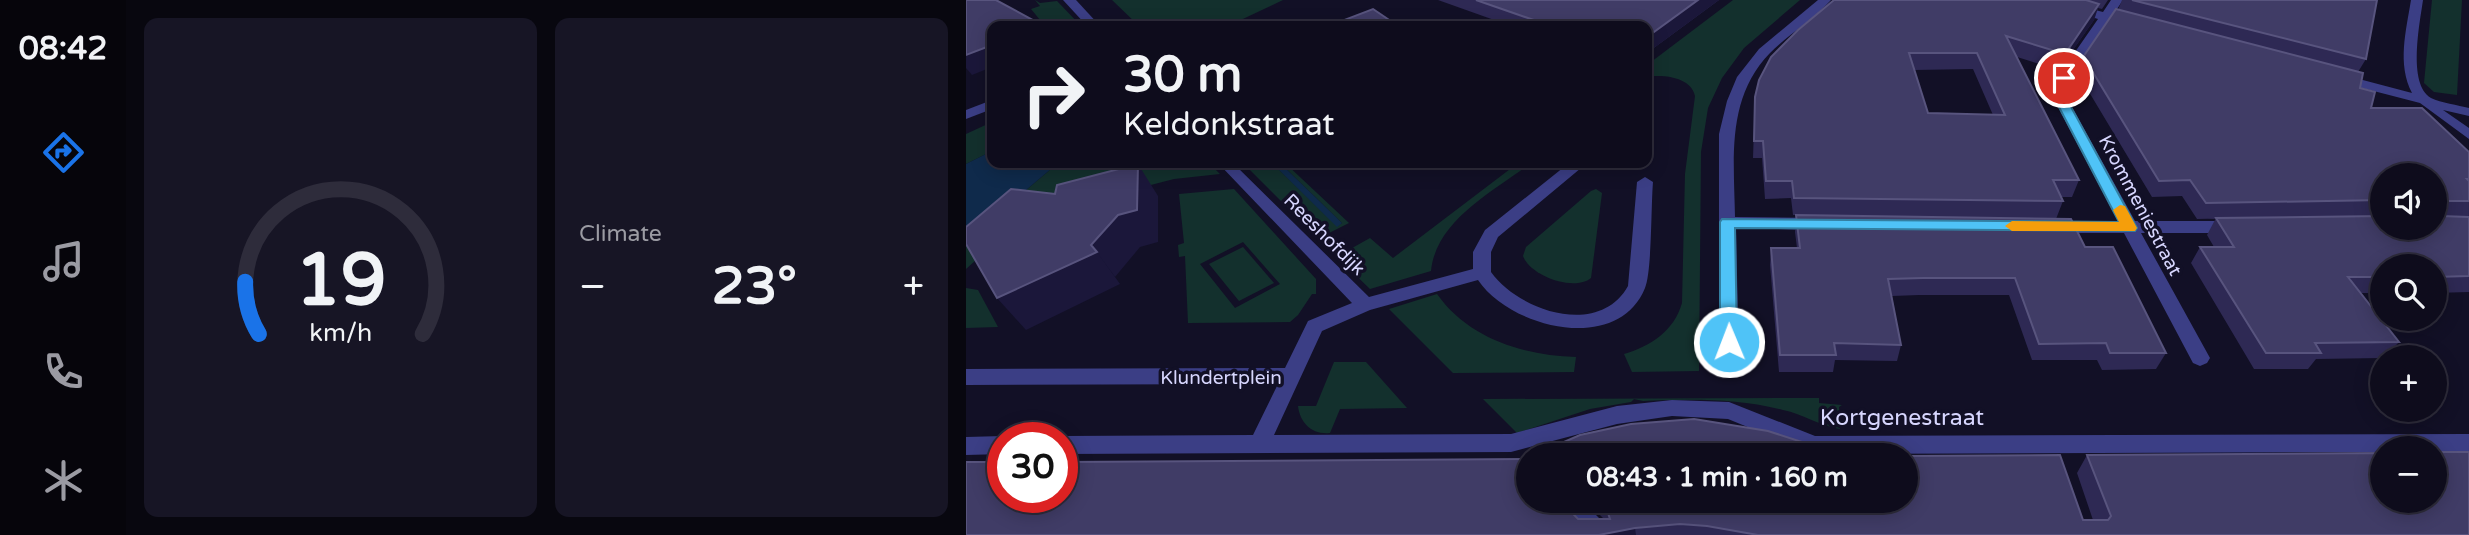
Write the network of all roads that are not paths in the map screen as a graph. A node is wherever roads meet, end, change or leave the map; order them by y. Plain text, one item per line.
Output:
1 (1069, 0) edge
2 (1825, 0) edge
3 (2042, 0) edge
4 (2117, 0) edge
5 (2417, 0) edge
6 (2106, 17) junction
7 (1089, 21) edge
8 (2144, 27) edge
9 (2325, 74) edge
10 (2424, 100) junction
11 (987, 106) edge
12 (2469, 112) edge
13 (966, 115) edge
14 (2469, 135) edge
15 (1230, 168) edge
16 (1574, 168) edge
17 (1645, 182) dead end
18 (1727, 222) junction
19 (1838, 224) edge
20 (2032, 226) edge
21 (2249, 227) edge
22 (2130, 228) junction
23 (1482, 273) junction
24 (1365, 305) junction
25 (2200, 358) dead end
26 (1729, 366) dead end
27 (1291, 376) junction
28 (966, 377) edge
29 (1260, 443) junction
30 (2469, 443) edge
31 (987, 445) edge
32 (1078, 445) edge
33 (966, 446) edge
34 (1578, 513) edge
35 (1600, 535) edge

1 - 7 street
2 - 18 street
3 - 6 street
4 - 6 street, Krommeniestraat
5 - 10 street
6 - 8 street
6 - 22 street, Krommeniestraat
9 - 10 street
10 - 12 street
10 - 14 street
11 - 13 street
15 - 24 street, Reeshofdijk
16 - 23 street
17 - 23 street
18 - 19 street
18 - 26 street
20 - 22 street
21 - 22 street
22 - 25 street, Krommeniestraat
23 - 24 street
24 - 27 street
27 - 28 street, Klundertplein
27 - 29 street, Klundertplein
29 - 30 street, Kortgenestraat
29 - 32 street
31 - 33 street
34 - 35 street

